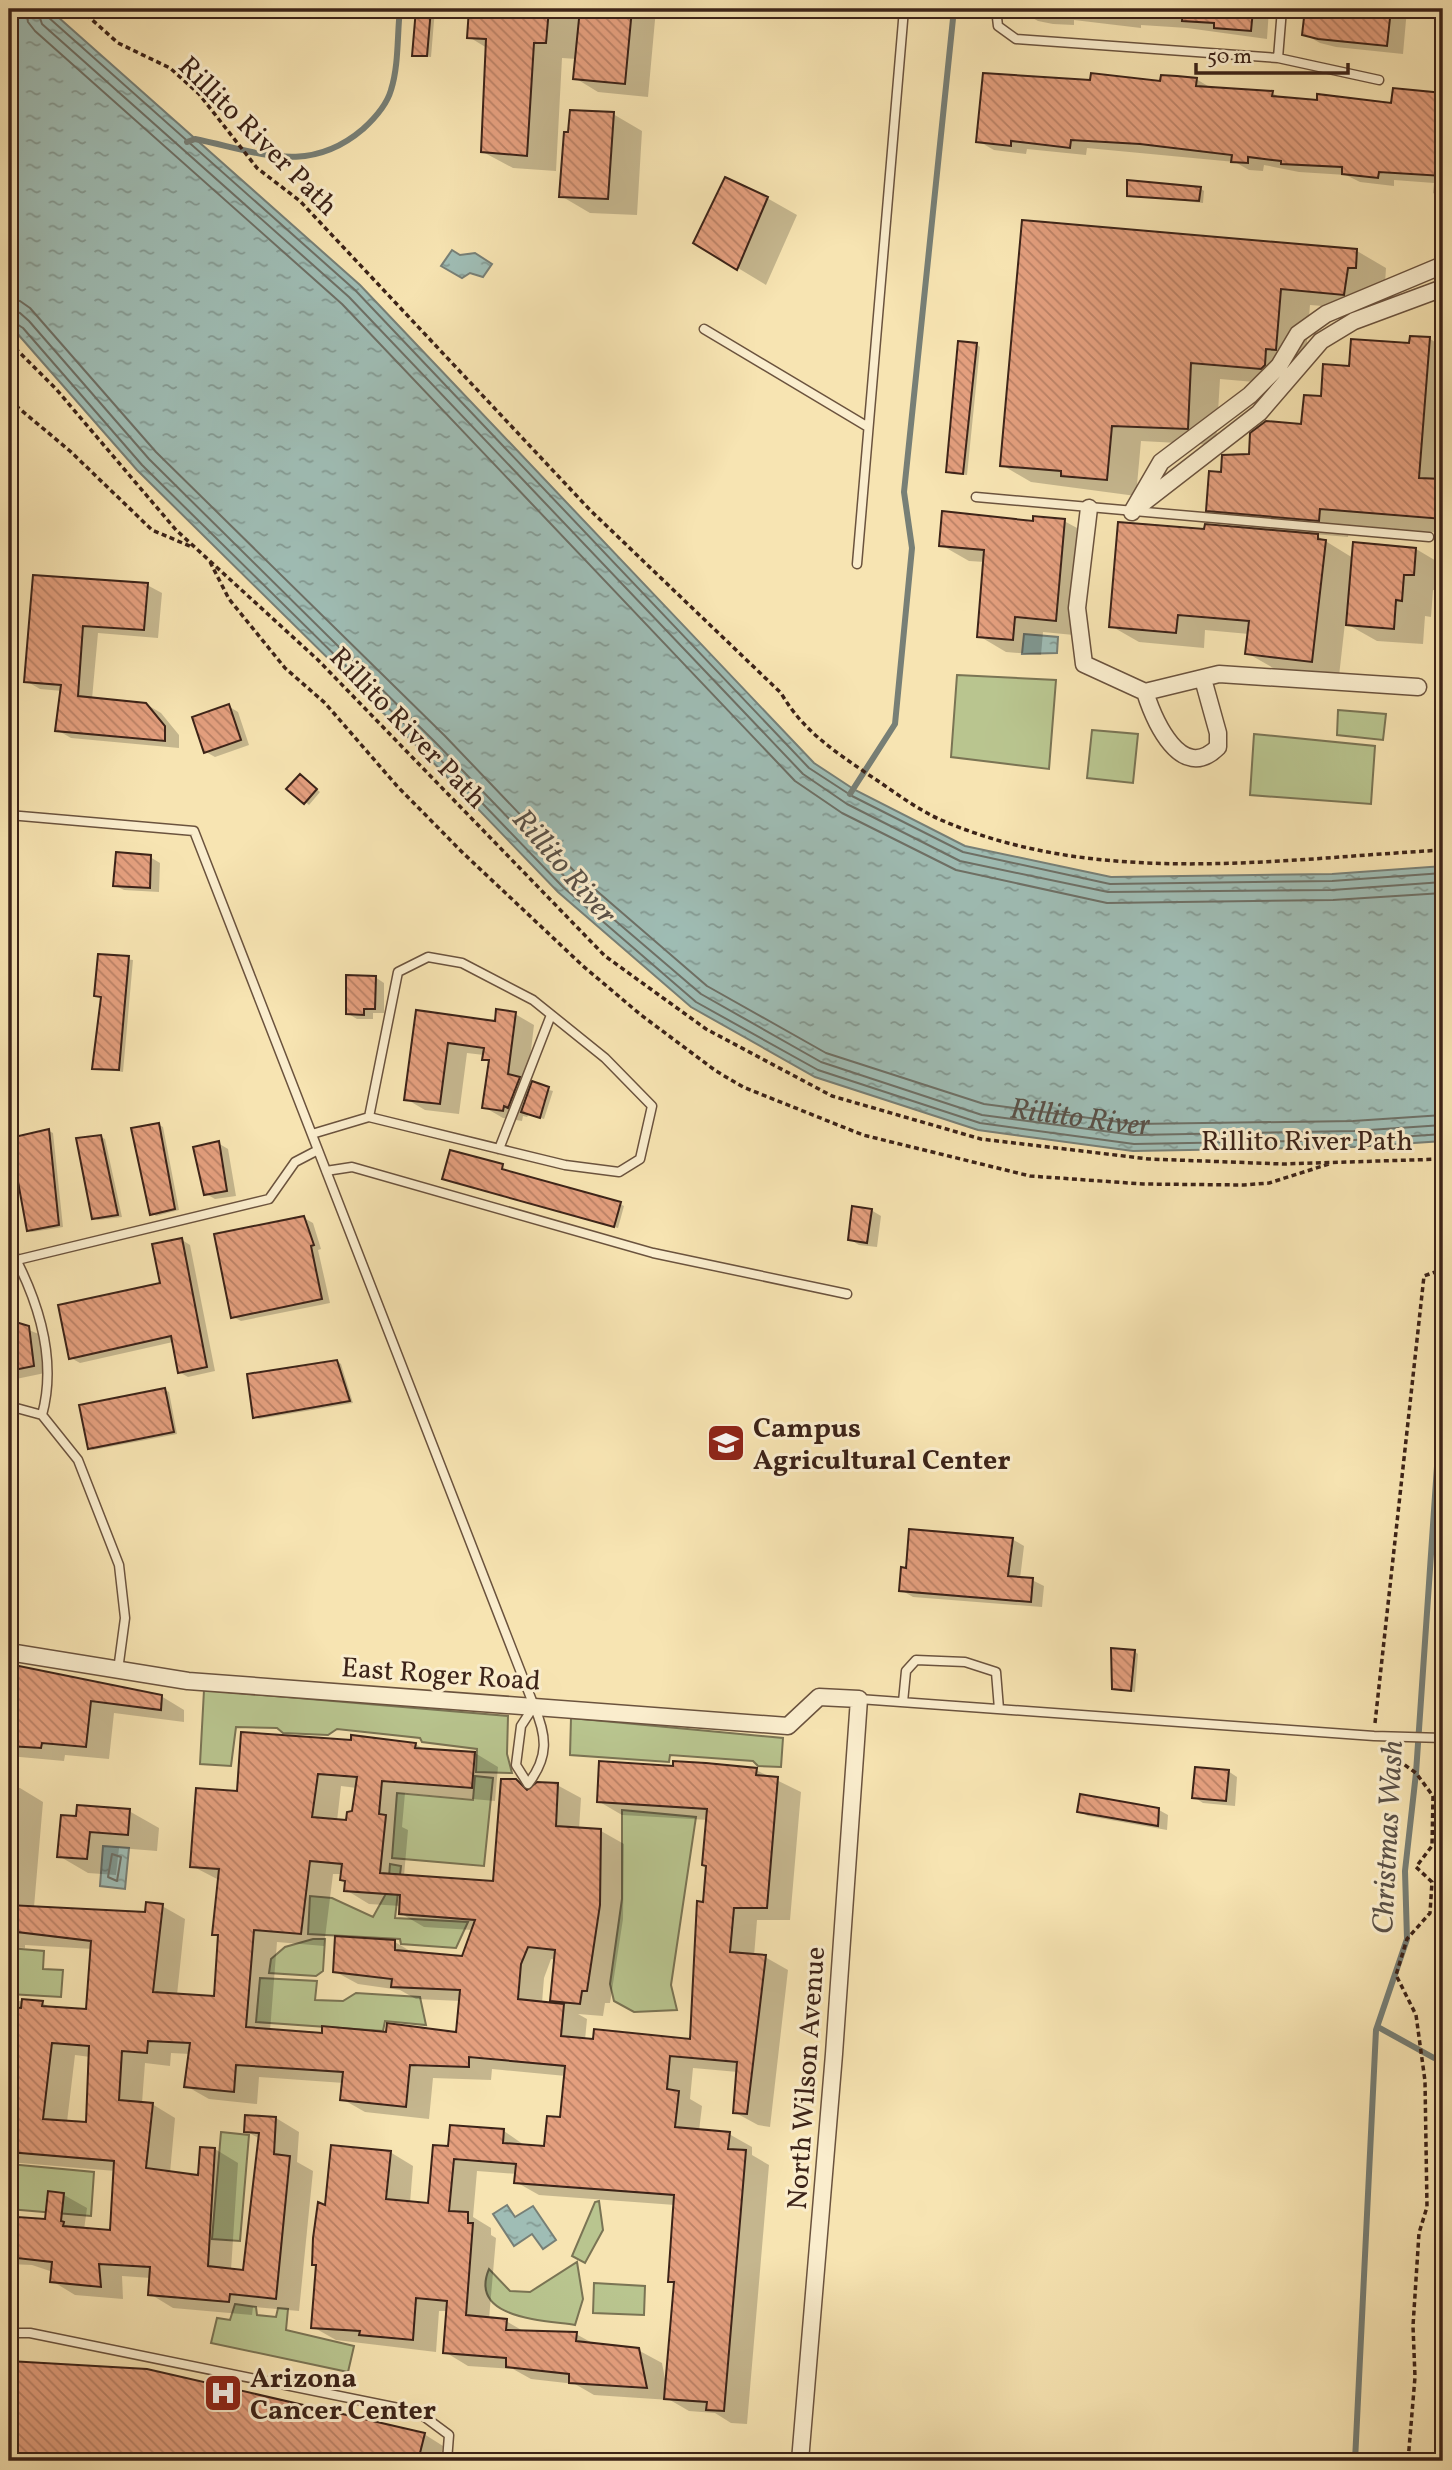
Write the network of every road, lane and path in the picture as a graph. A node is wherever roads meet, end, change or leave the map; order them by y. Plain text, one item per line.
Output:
1 (80, 9) edge
2 (904, 9) edge
3 (996, 9) edge
4 (1282, 9) edge
5 (1278, 58) junction
6 (1379, 80) dead end
7 (1443, 265) edge
8 (1443, 288) edge
9 (704, 329) dead end
10 (9, 342) edge
11 (9, 400) edge
12 (1226, 414) junction
13 (869, 426) junction
14 (1237, 429) junction
15 (976, 497) dead end
16 (1089, 508) junction
17 (1132, 512) junction
18 (1429, 537) dead end
19 (197, 549) junction
20 (209, 561) junction
21 (857, 564) dead end
22 (1203, 680) junction
23 (1418, 687) dead end
24 (1145, 692) junction
25 (9, 816) edge
26 (1443, 850) edge
27 (551, 1015) junction
28 (369, 1117) junction
29 (312, 1134) junction
30 (499, 1149) junction
31 (318, 1150) junction
32 (1443, 1158) edge
33 (1335, 1163) junction
34 (326, 1171) junction
35 (9, 1246) edge
36 (17, 1260) junction
37 (1443, 1269) edge
38 (847, 1294) dead end
39 (9, 1406) edge
40 (42, 1415) junction
41 (9, 1652) edge
42 (118, 1670) junction
43 (859, 1699) junction
44 (903, 1702) junction
45 (534, 1706) junction
46 (999, 1709) junction
47 (1374, 1736) junction
48 (1443, 1738) edge
49 (9, 2333) edge
50 (447, 2461) edge
51 (800, 2461) edge
52 (1408, 2461) edge

1 - 26 path, Rillito River Path
2 - 13 lane
3 - 5 lane
4 - 5 lane
5 - 6 lane
7 - 12 street
8 - 14 street
9 - 13 lane
10 - 19 path, Rillito River Path
11 - 19 path
12 - 14 lane
12 - 17 street
13 - 21 lane
14 - 17 street
15 - 16 lane
16 - 17 lane
16 - 24 street
17 - 18 lane
19 - 20 path, Rillito River Path
20 - 33 path, Rillito River Path
20 - 33 path
22 - 23 street
22 - 24 street
22 - 24 street
25 - 29 lane
27 - 28 lane
27 - 30 lane
27 - 30 lane
28 - 29 lane
28 - 30 lane
29 - 31 lane
31 - 34 lane
31 - 36 lane
32 - 33 path, Rillito River Path
34 - 38 lane
34 - 45 lane
35 - 36 lane
36 - 40 lane
37 - 47 path
39 - 40 lane
40 - 42 lane
41 - 42 street, East Roger Road
42 - 45 street, East Roger Road
43 - 44 lane
43 - 45 street, East Roger Road
43 - 51 street, North Wilson Avenue
44 - 46 lane
44 - 46 lane
45 - 45 lane
46 - 47 lane
47 - 48 lane
47 - 52 path
49 - 50 lane

